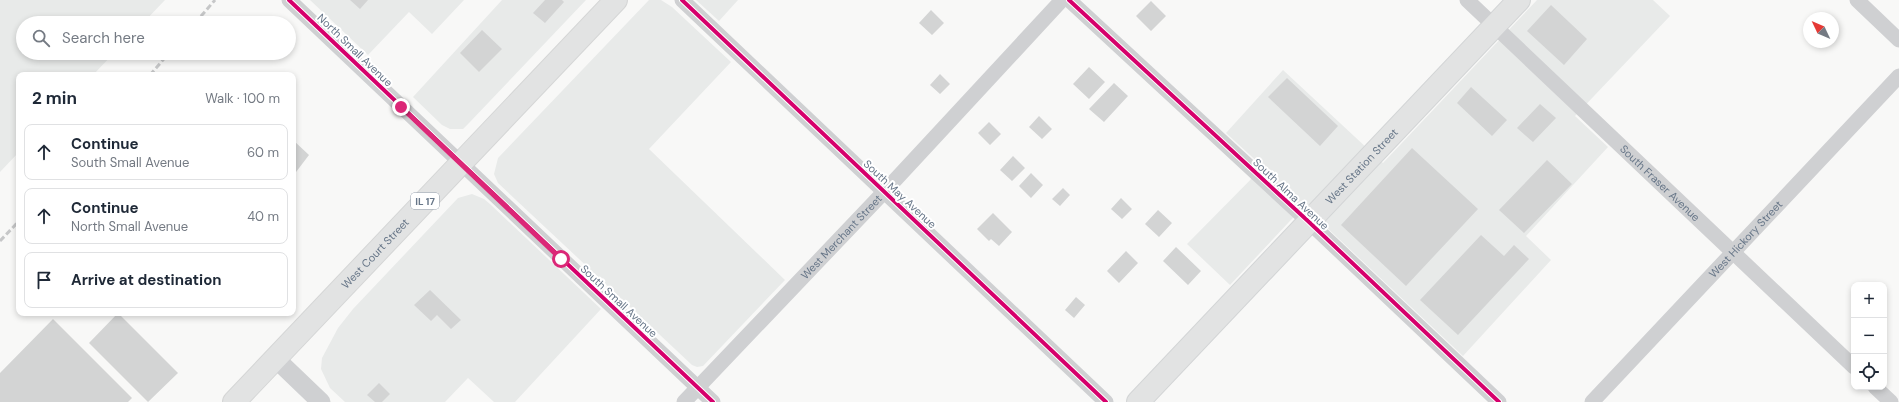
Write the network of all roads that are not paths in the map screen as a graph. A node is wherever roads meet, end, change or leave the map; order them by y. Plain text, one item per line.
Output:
1 (289, 0) edge
2 (616, 0) edge
3 (682, 0) edge
4 (1062, 0) edge
5 (1068, 0) edge
6 (1467, 0) edge
7 (1519, 0) edge
8 (1857, 0) edge
9 (1494, 26) junction
10 (1899, 40) edge
11 (1899, 76) edge
12 (460, 164) junction
13 (884, 192) junction
14 (1309, 222) junction
15 (1733, 252) junction
16 (275, 358) junction
17 (1851, 364) edge
18 (697, 387) junction
19 (1879, 390) edge
20 (234, 402) edge
21 (321, 402) edge
22 (684, 402) edge
23 (713, 402) edge
24 (1106, 402) edge
25 (1138, 402) edge
26 (1499, 402) edge
27 (1592, 402) edge
28 (1891, 402) edge

1 - 12 street, North Small Avenue
2 - 12 main road, West Court Street / IL 17
3 - 13 street, South May Avenue
4 - 13 street, West Merchant Street
5 - 14 street, South Alma Avenue
6 - 9 street, South Fraser Avenue
7 - 9 main road, West Station Street
8 - 10 street
9 - 14 main road, West Station Street
9 - 15 street, South Fraser Avenue
11 - 15 street, West Hickory Street
12 - 16 main road, West Court Street / IL 17
12 - 18 street, South Small Avenue
13 - 18 street, West Merchant Street
13 - 24 street, South May Avenue
14 - 25 main road, West Station Street
14 - 26 street, South Alma Avenue
15 - 17 street, South Fraser Avenue
15 - 27 street, West Hickory Street
16 - 20 main road, West Court Street / IL 17
16 - 21 street
18 - 22 street, West Merchant Street
18 - 23 street, South Small Avenue
19 - 28 street

